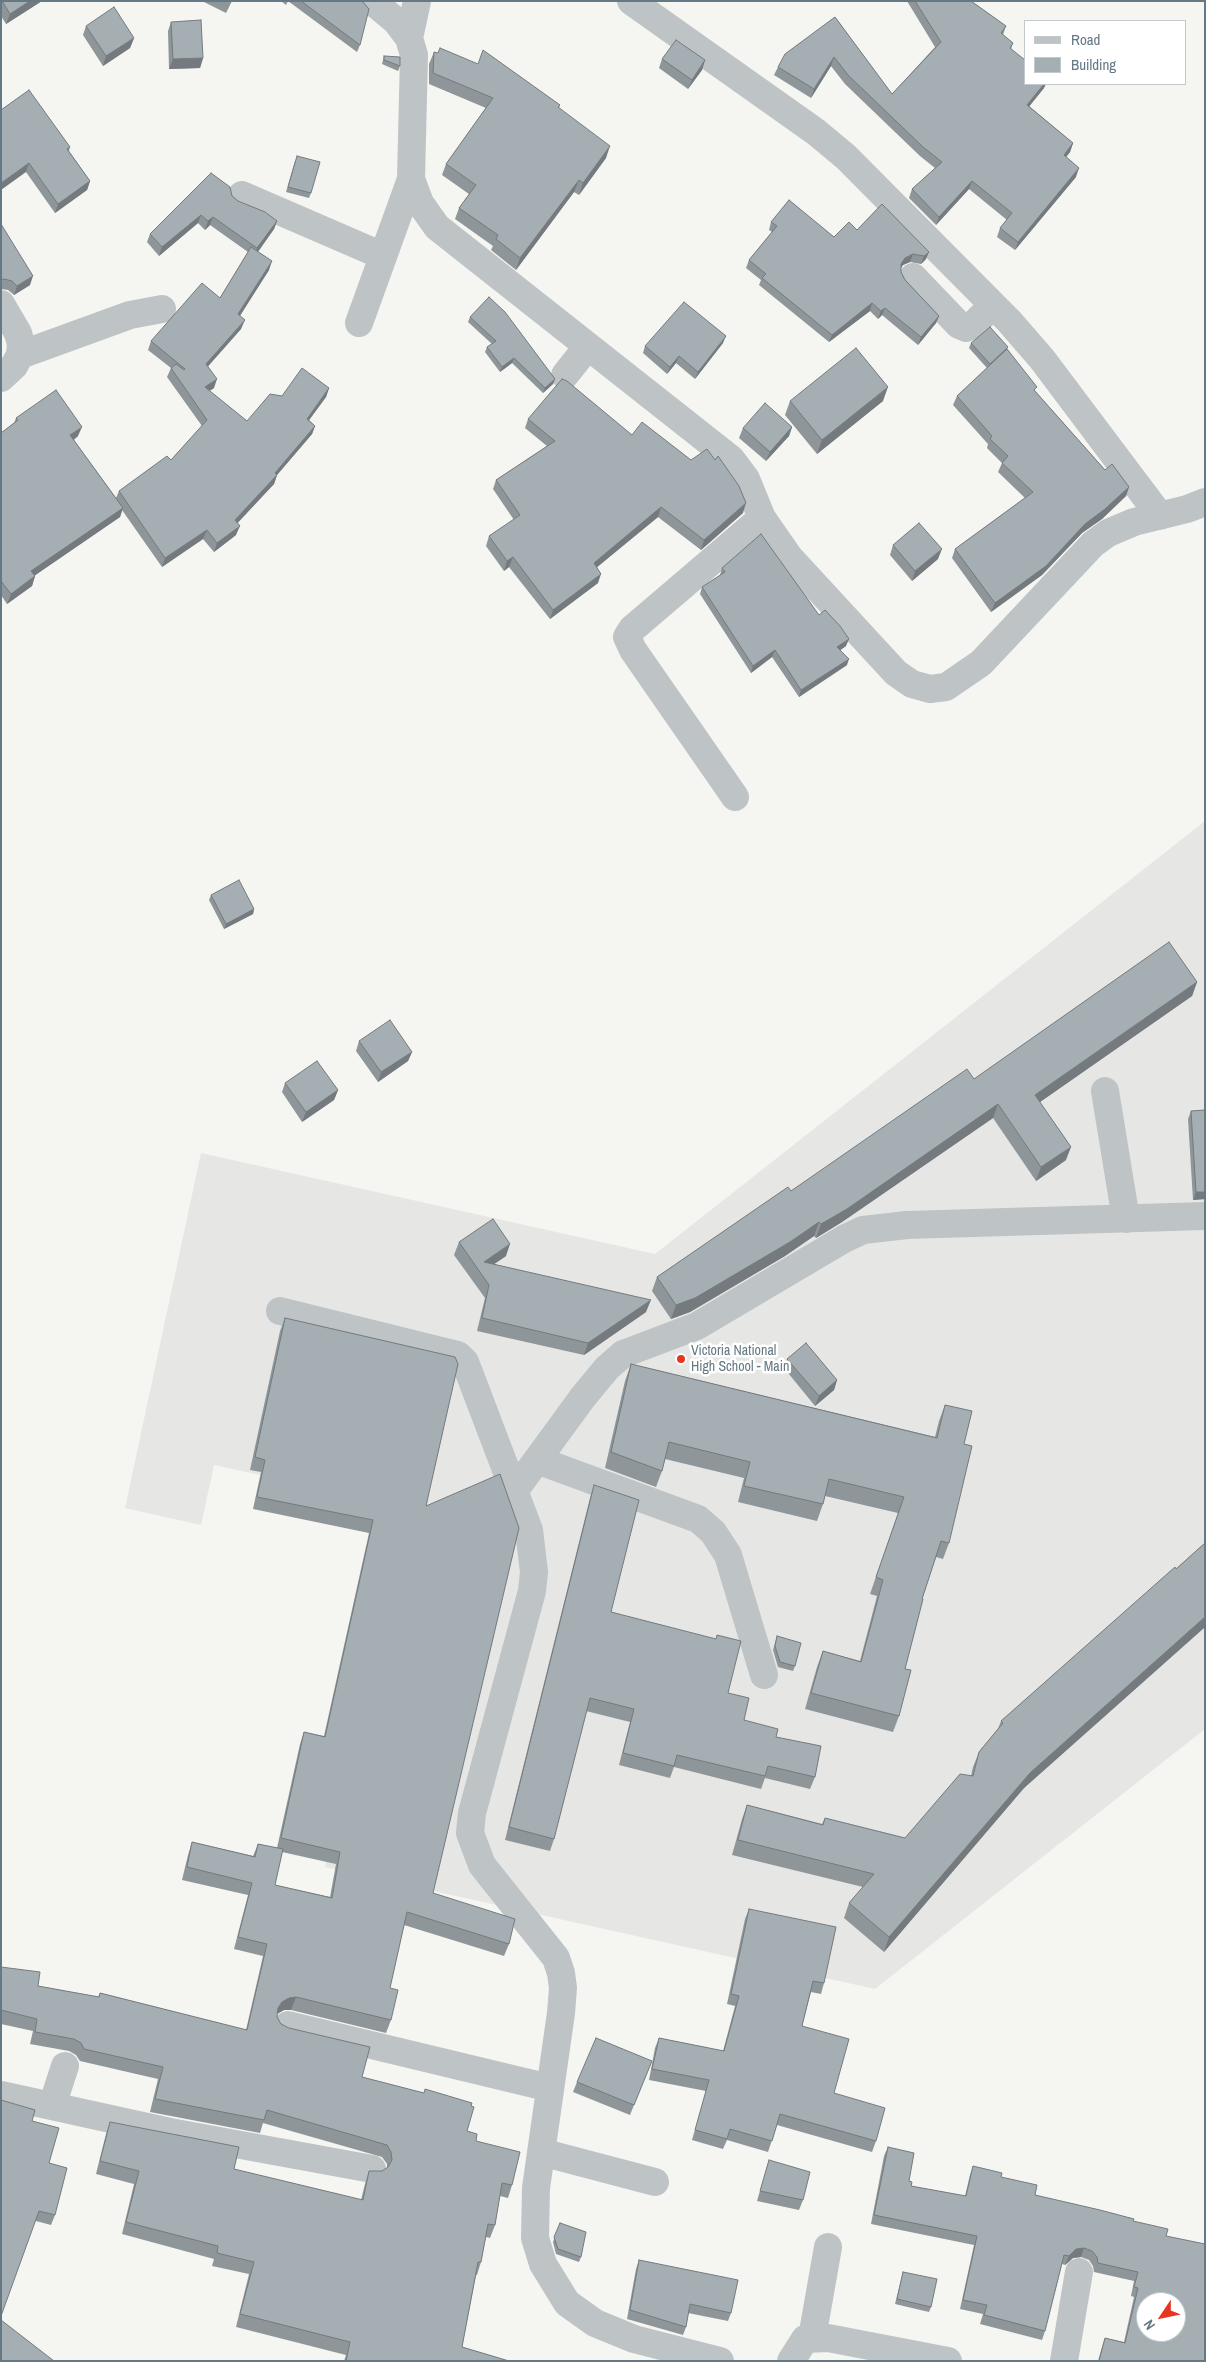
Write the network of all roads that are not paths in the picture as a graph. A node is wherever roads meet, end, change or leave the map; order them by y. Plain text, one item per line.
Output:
1 (372, 1) edge
2 (418, 1) edge
3 (631, 1) edge
4 (409, 38) junction
5 (411, 179) junction
6 (242, 195) dead end
7 (383, 256) junction
8 (913, 278) dead end
9 (1, 304) edge
10 (992, 305) junction
11 (162, 309) dead end
12 (359, 323) dead end
13 (588, 346) junction
14 (20, 355) junction
15 (565, 375) dead end
16 (1, 378) edge
17 (1205, 502) edge
18 (1160, 516) junction
19 (762, 518) junction
20 (735, 797) dead end
21 (1104, 1091) dead end
22 (1205, 1216) edge
23 (1126, 1219) junction
24 (280, 1311) dead end
25 (537, 1460) junction
26 (515, 1490) junction
27 (764, 1675) dead end
28 (288, 2025) edge
29 (65, 2066) dead end
30 (550, 2088) junction
31 (1, 2094) edge
32 (52, 2106) junction
33 (541, 2152) junction
34 (372, 2169) edge
35 (656, 2182) dead end
36 (828, 2247) dead end
37 (1079, 2272) dead end
38 (803, 2346) edge
39 (720, 2361) edge
40 (948, 2361) edge
41 (1064, 2361) edge

1 - 4 street
2 - 4 street
3 - 10 street
4 - 5 street
5 - 7 street
5 - 13 street
6 - 7 street
7 - 12 street
8 - 10 street
9 - 14 street
10 - 18 street
11 - 14 street
13 - 15 street
13 - 19 street
14 - 16 street
17 - 18 street
18 - 19 street
19 - 20 street
21 - 23 street
22 - 23 street
23 - 25 street
24 - 26 street
25 - 26 street
25 - 27 street
26 - 30 street
28 - 30 street
29 - 32 street
30 - 33 street
31 - 32 street
32 - 34 street
33 - 35 street
33 - 39 street
36 - 38 street
37 - 41 street
38 - 40 street

